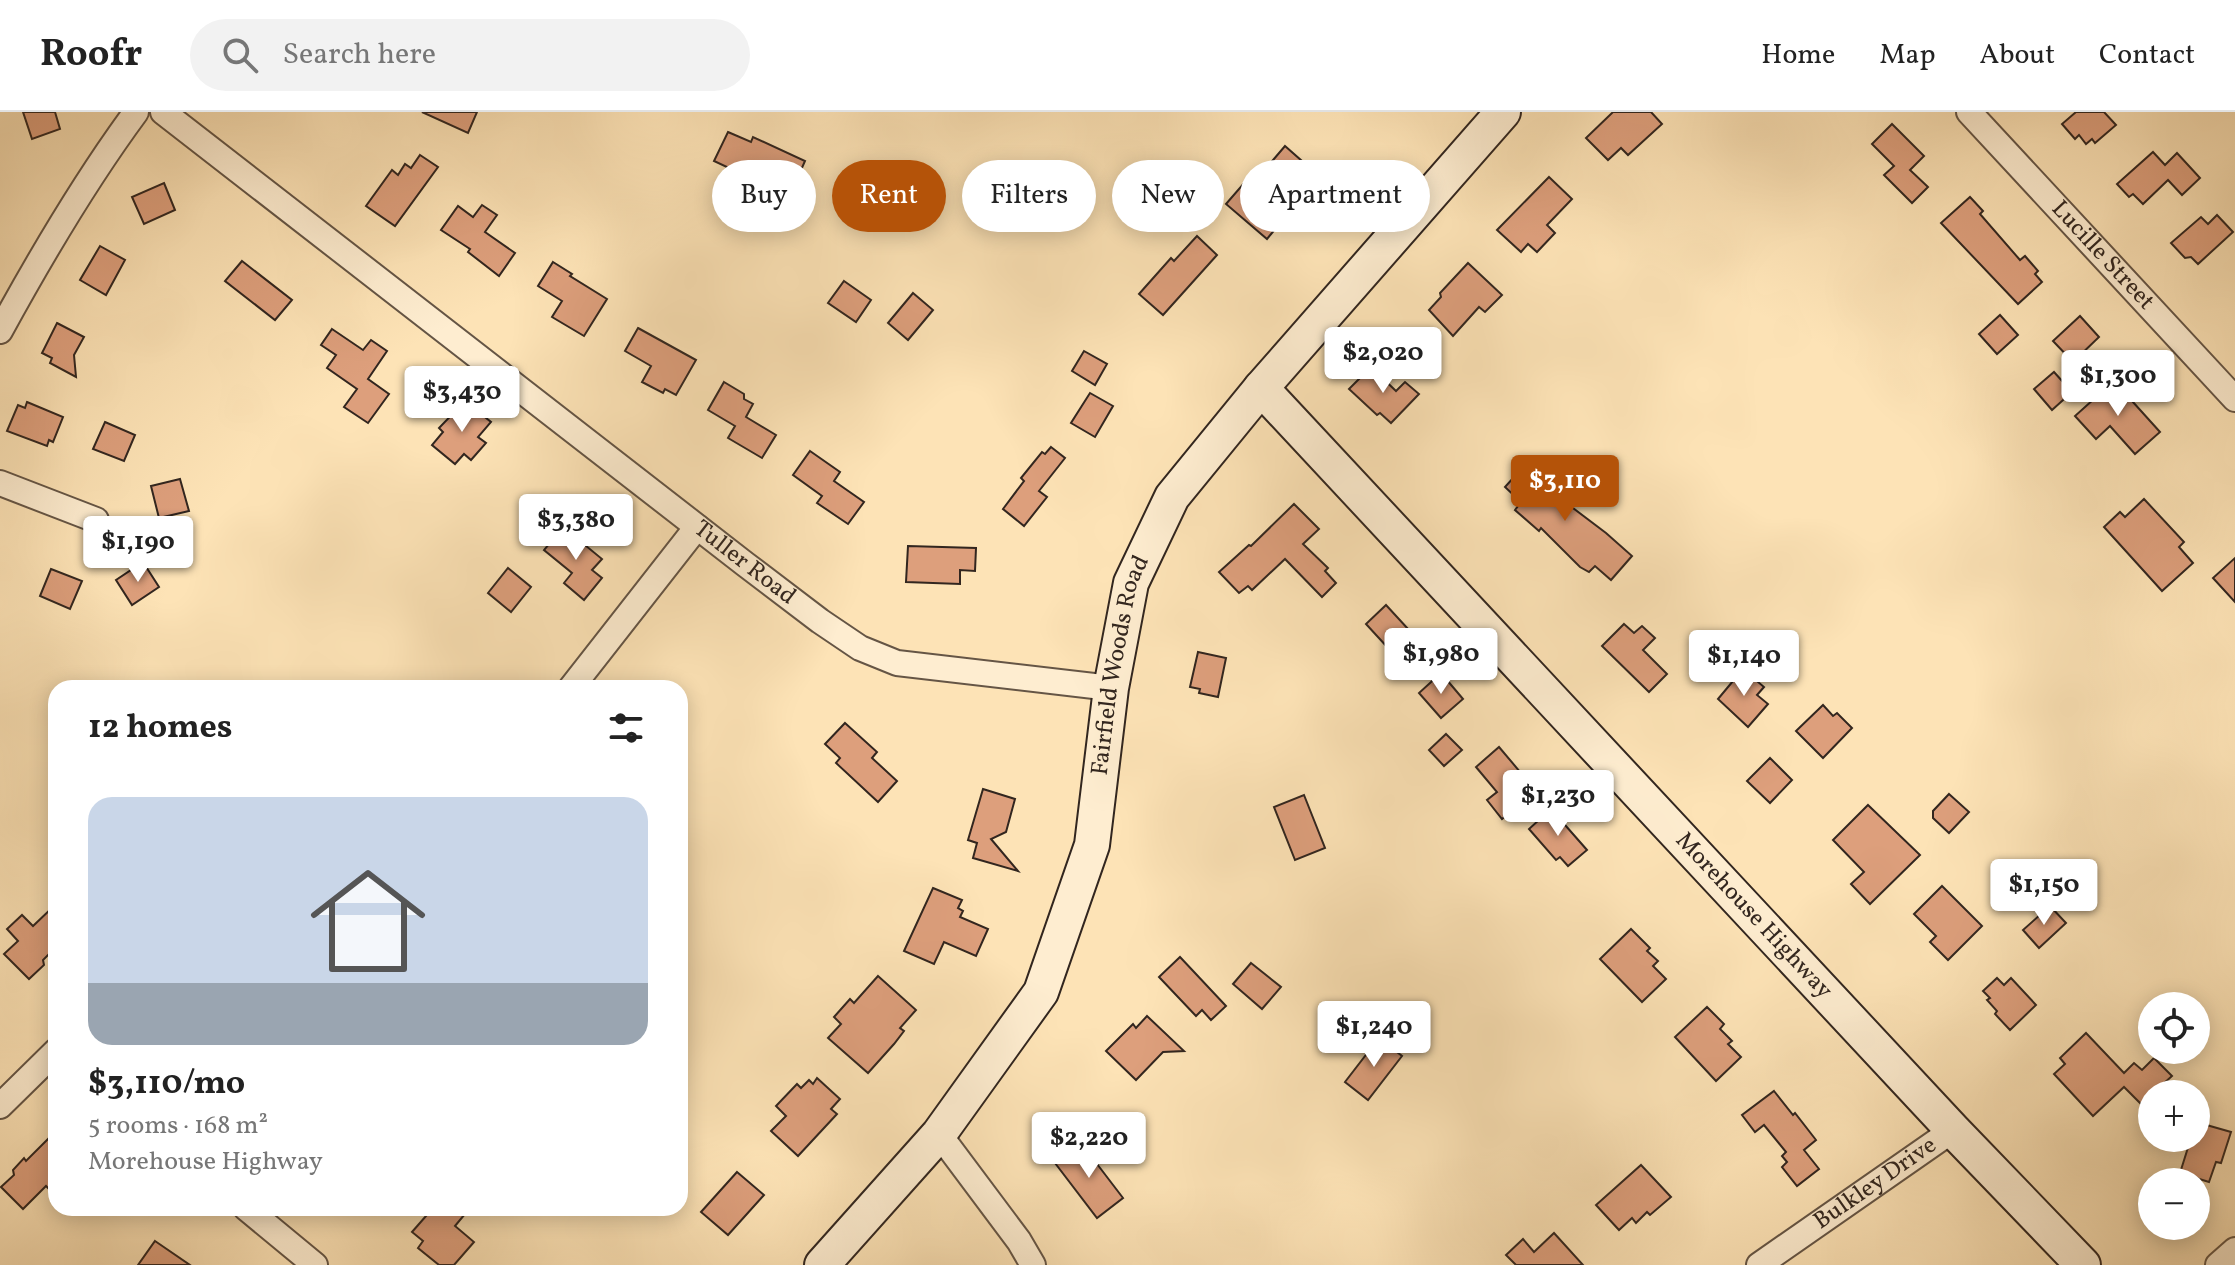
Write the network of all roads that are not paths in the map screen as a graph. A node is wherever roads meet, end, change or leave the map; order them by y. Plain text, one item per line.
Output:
1 (136, 112) edge
2 (163, 112) edge
3 (1503, 112) edge
4 (1969, 112) edge
5 (0, 331) edge
6 (1261, 388) junction
7 (2235, 399) edge
8 (0, 483) edge
9 (96, 520) dead end
10 (697, 527) junction
11 (577, 680) edge
12 (1111, 688) junction
13 (48, 1059) edge
14 (0, 1106) edge
15 (1953, 1130) junction
16 (939, 1134) junction
17 (256, 1216) edge
18 (2235, 1250) edge
19 (315, 1265) edge
20 (822, 1265) edge
21 (1033, 1265) edge
22 (1759, 1265) edge
23 (2083, 1265) edge
24 (2218, 1265) edge

1 - 5 street
2 - 10 street, Tuller Road
3 - 6 main road, Fairfield Woods Road
4 - 7 street, Lucille Street
6 - 12 main road, Fairfield Woods Road
6 - 15 main road, Morehouse Highway
8 - 9 street
10 - 11 street
10 - 12 street, Tuller Road
12 - 16 main road, Fairfield Woods Road
13 - 14 street
15 - 22 street, Bulkley Drive
15 - 23 main road, Morehouse Highway
16 - 20 main road, Fairfield Woods Road
16 - 21 street
17 - 19 street
18 - 24 street

